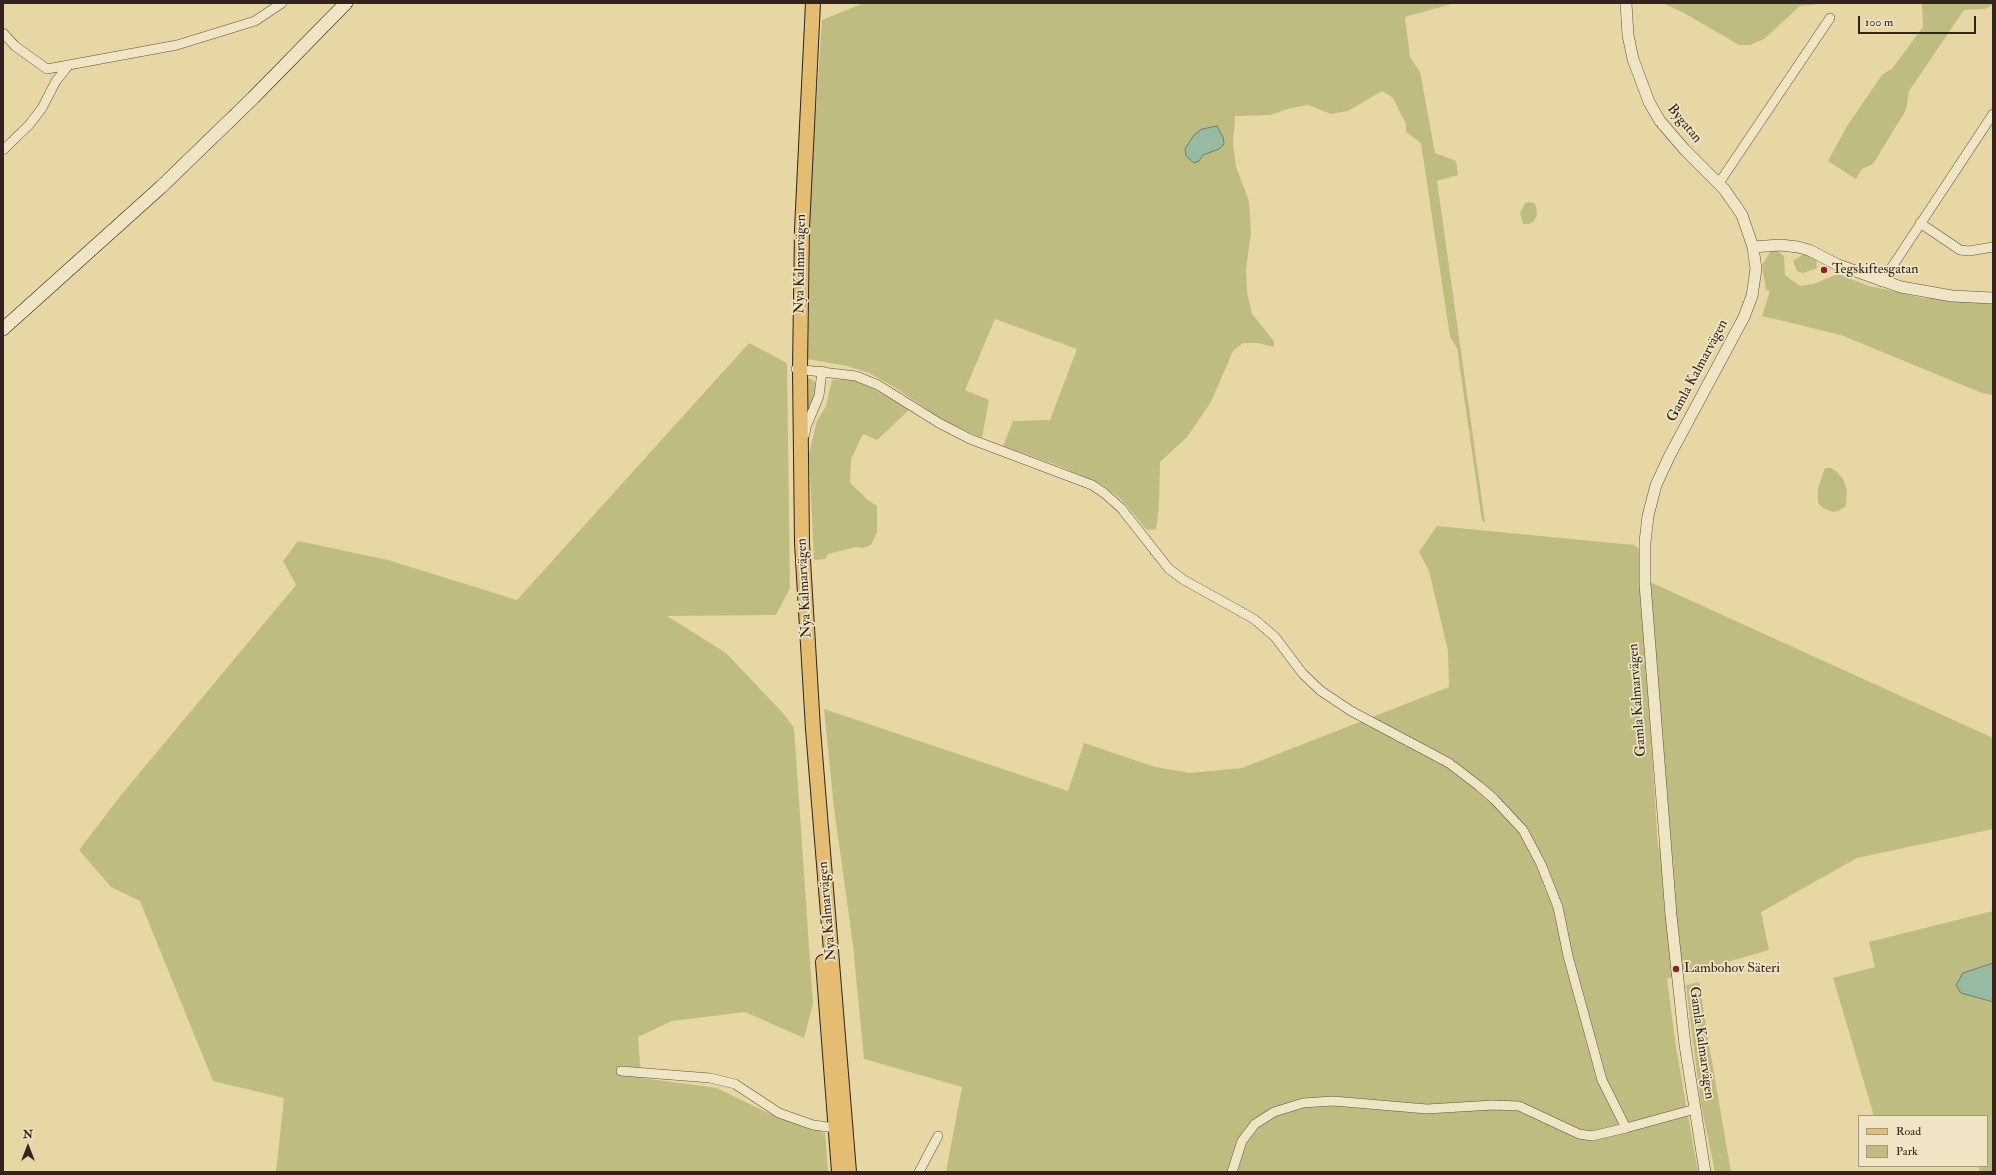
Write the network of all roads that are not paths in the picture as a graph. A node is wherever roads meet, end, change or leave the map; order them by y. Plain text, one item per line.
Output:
1 (282, 3) edge
2 (336, 3) edge
3 (346, 3) edge
4 (807, 3) edge
5 (813, 3) edge
6 (1626, 3) edge
7 (1830, 18) dead end
8 (3, 33) edge
9 (68, 66) junction
10 (1993, 114) edge
11 (3, 150) edge
12 (1719, 183) junction
13 (1920, 223) junction
14 (1753, 247) junction
15 (1993, 247) edge
16 (1882, 282) junction
17 (1993, 298) edge
18 (3, 319) edge
19 (3, 329) edge
20 (797, 369) junction
21 (822, 371) junction
22 (800, 459) junction
23 (621, 1071) dead end
24 (1695, 1110) junction
25 (835, 1128) junction
26 (1626, 1128) junction
27 (938, 1136) dead end
28 (839, 1172) edge
29 (849, 1172) edge
30 (919, 1172) edge
31 (1232, 1172) edge
32 (1705, 1172) edge

1 - 9 street
2 - 18 main road
3 - 19 main road
4 - 20 main road, Nya Kalmarvägen
5 - 20 main road, Nya Kalmarvägen
6 - 12 street, Bygatan
7 - 12 street
8 - 9 street
9 - 11 street
10 - 13 street
12 - 14 street, Bygatan
13 - 15 street
13 - 16 street
14 - 16 street
14 - 24 street, Gamla Kalmarvägen
16 - 17 street
20 - 21 street
20 - 22 main road, Nya Kalmarvägen
20 - 25 main road, Nya Kalmarvägen
21 - 22 street
21 - 26 street
22 - 29 main road, Nya Kalmarvägen
23 - 25 street
24 - 26 street
24 - 32 street, Gamla Kalmarvägen
25 - 28 main road, Nya Kalmarvägen
26 - 31 street
27 - 30 street

